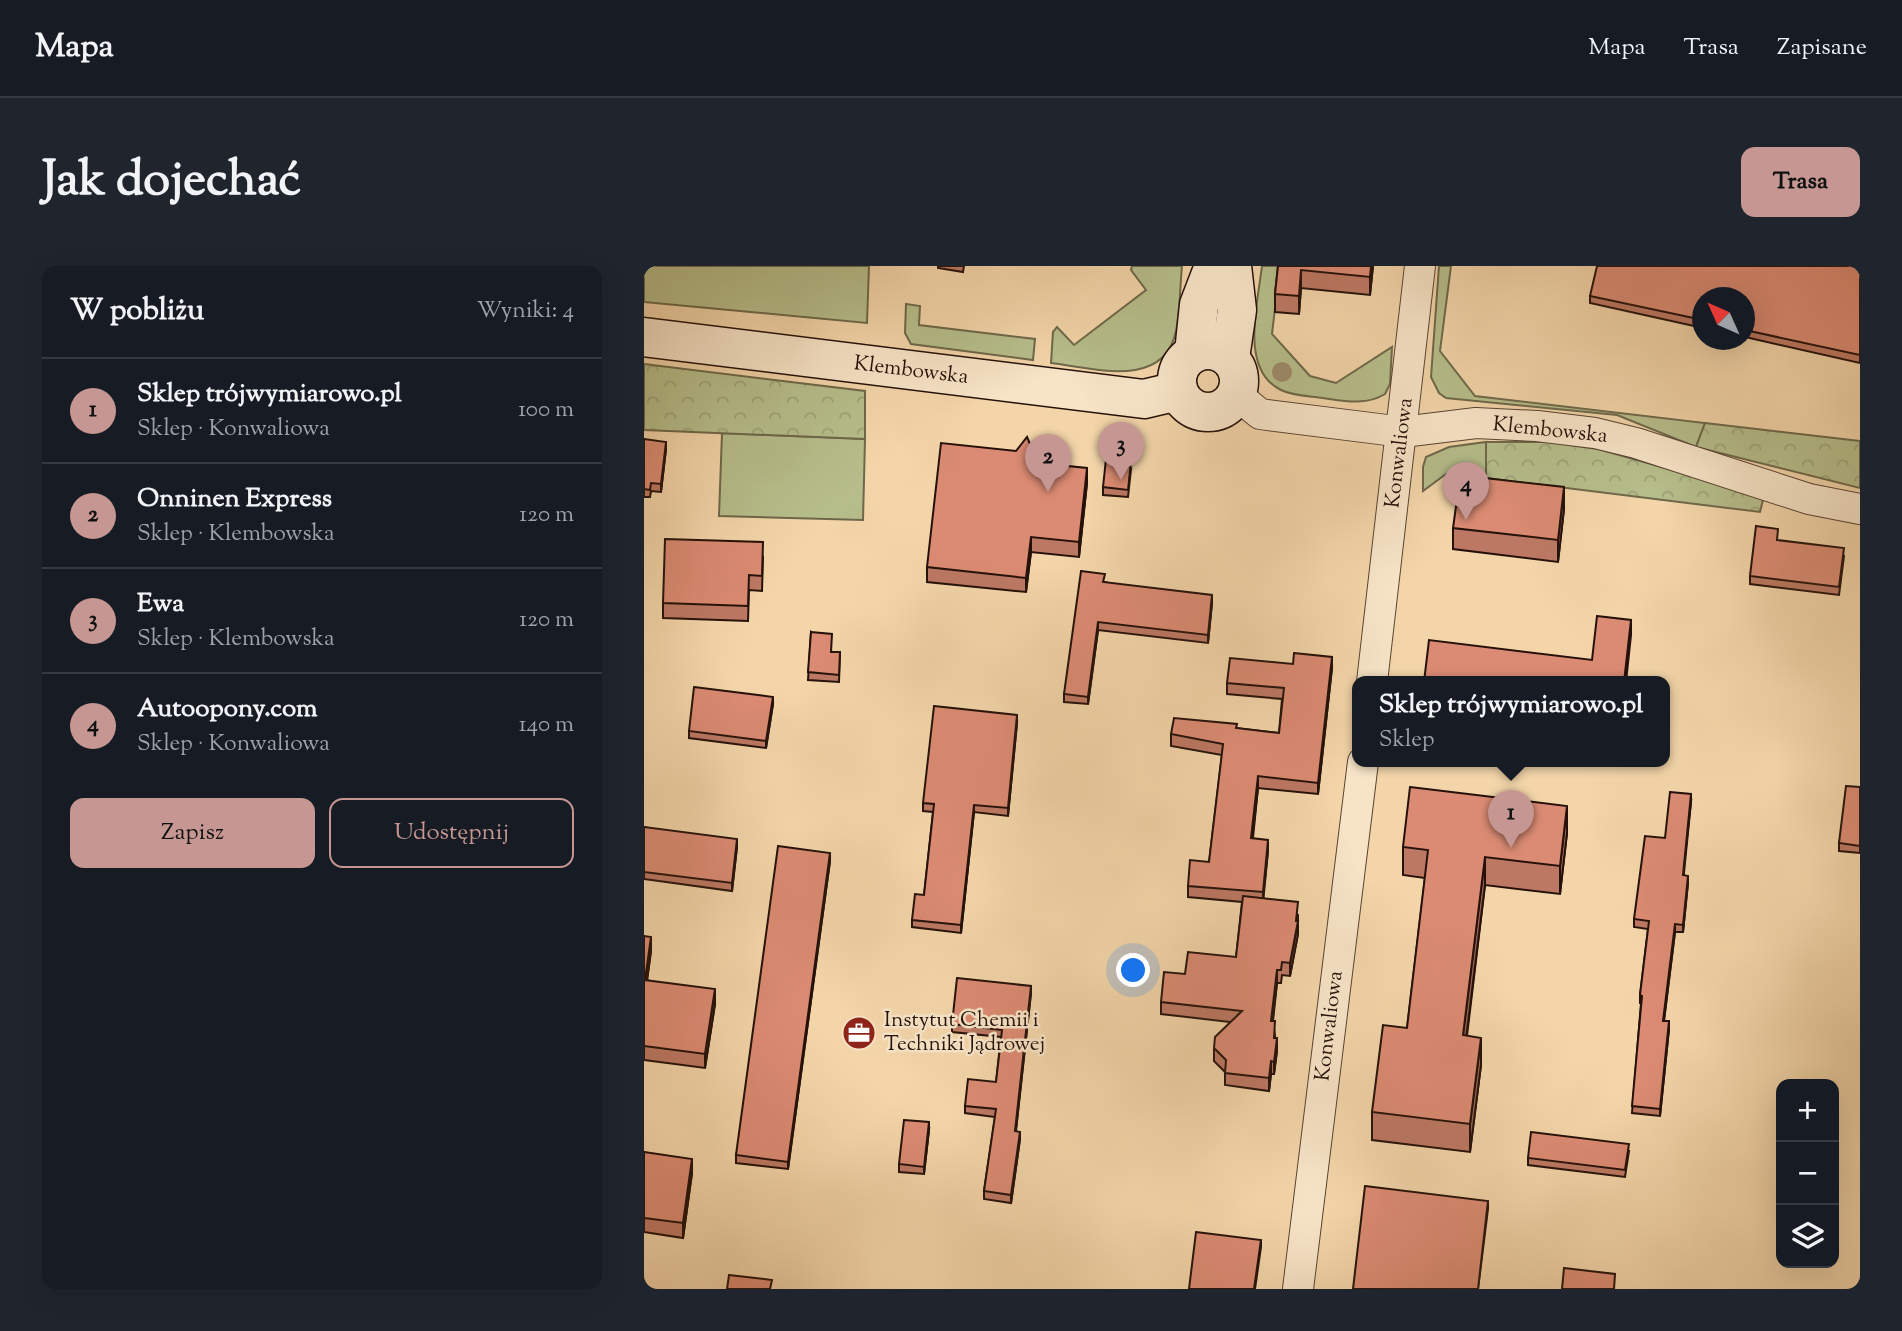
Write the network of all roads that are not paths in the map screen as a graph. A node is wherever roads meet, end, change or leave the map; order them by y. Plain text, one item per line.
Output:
1 (1214, 266) edge
2 (1232, 266) edge
3 (1420, 266) edge
4 (644, 337) edge
5 (1212, 356) junction
6 (1178, 391) junction
7 (1237, 395) junction
8 (1402, 432) junction
9 (1860, 509) edge
10 (1373, 676) edge
11 (1362, 767) edge
12 (1298, 1289) edge

1 - 5 street
2 - 5 street
3 - 8 street, Konwaliowa
4 - 6 street, Klembowska
5 - 6 street
5 - 7 street
6 - 7 street
7 - 8 street, Klembowska
8 - 9 street, Klembowska
8 - 10 street, Konwaliowa
11 - 12 street, Konwaliowa

